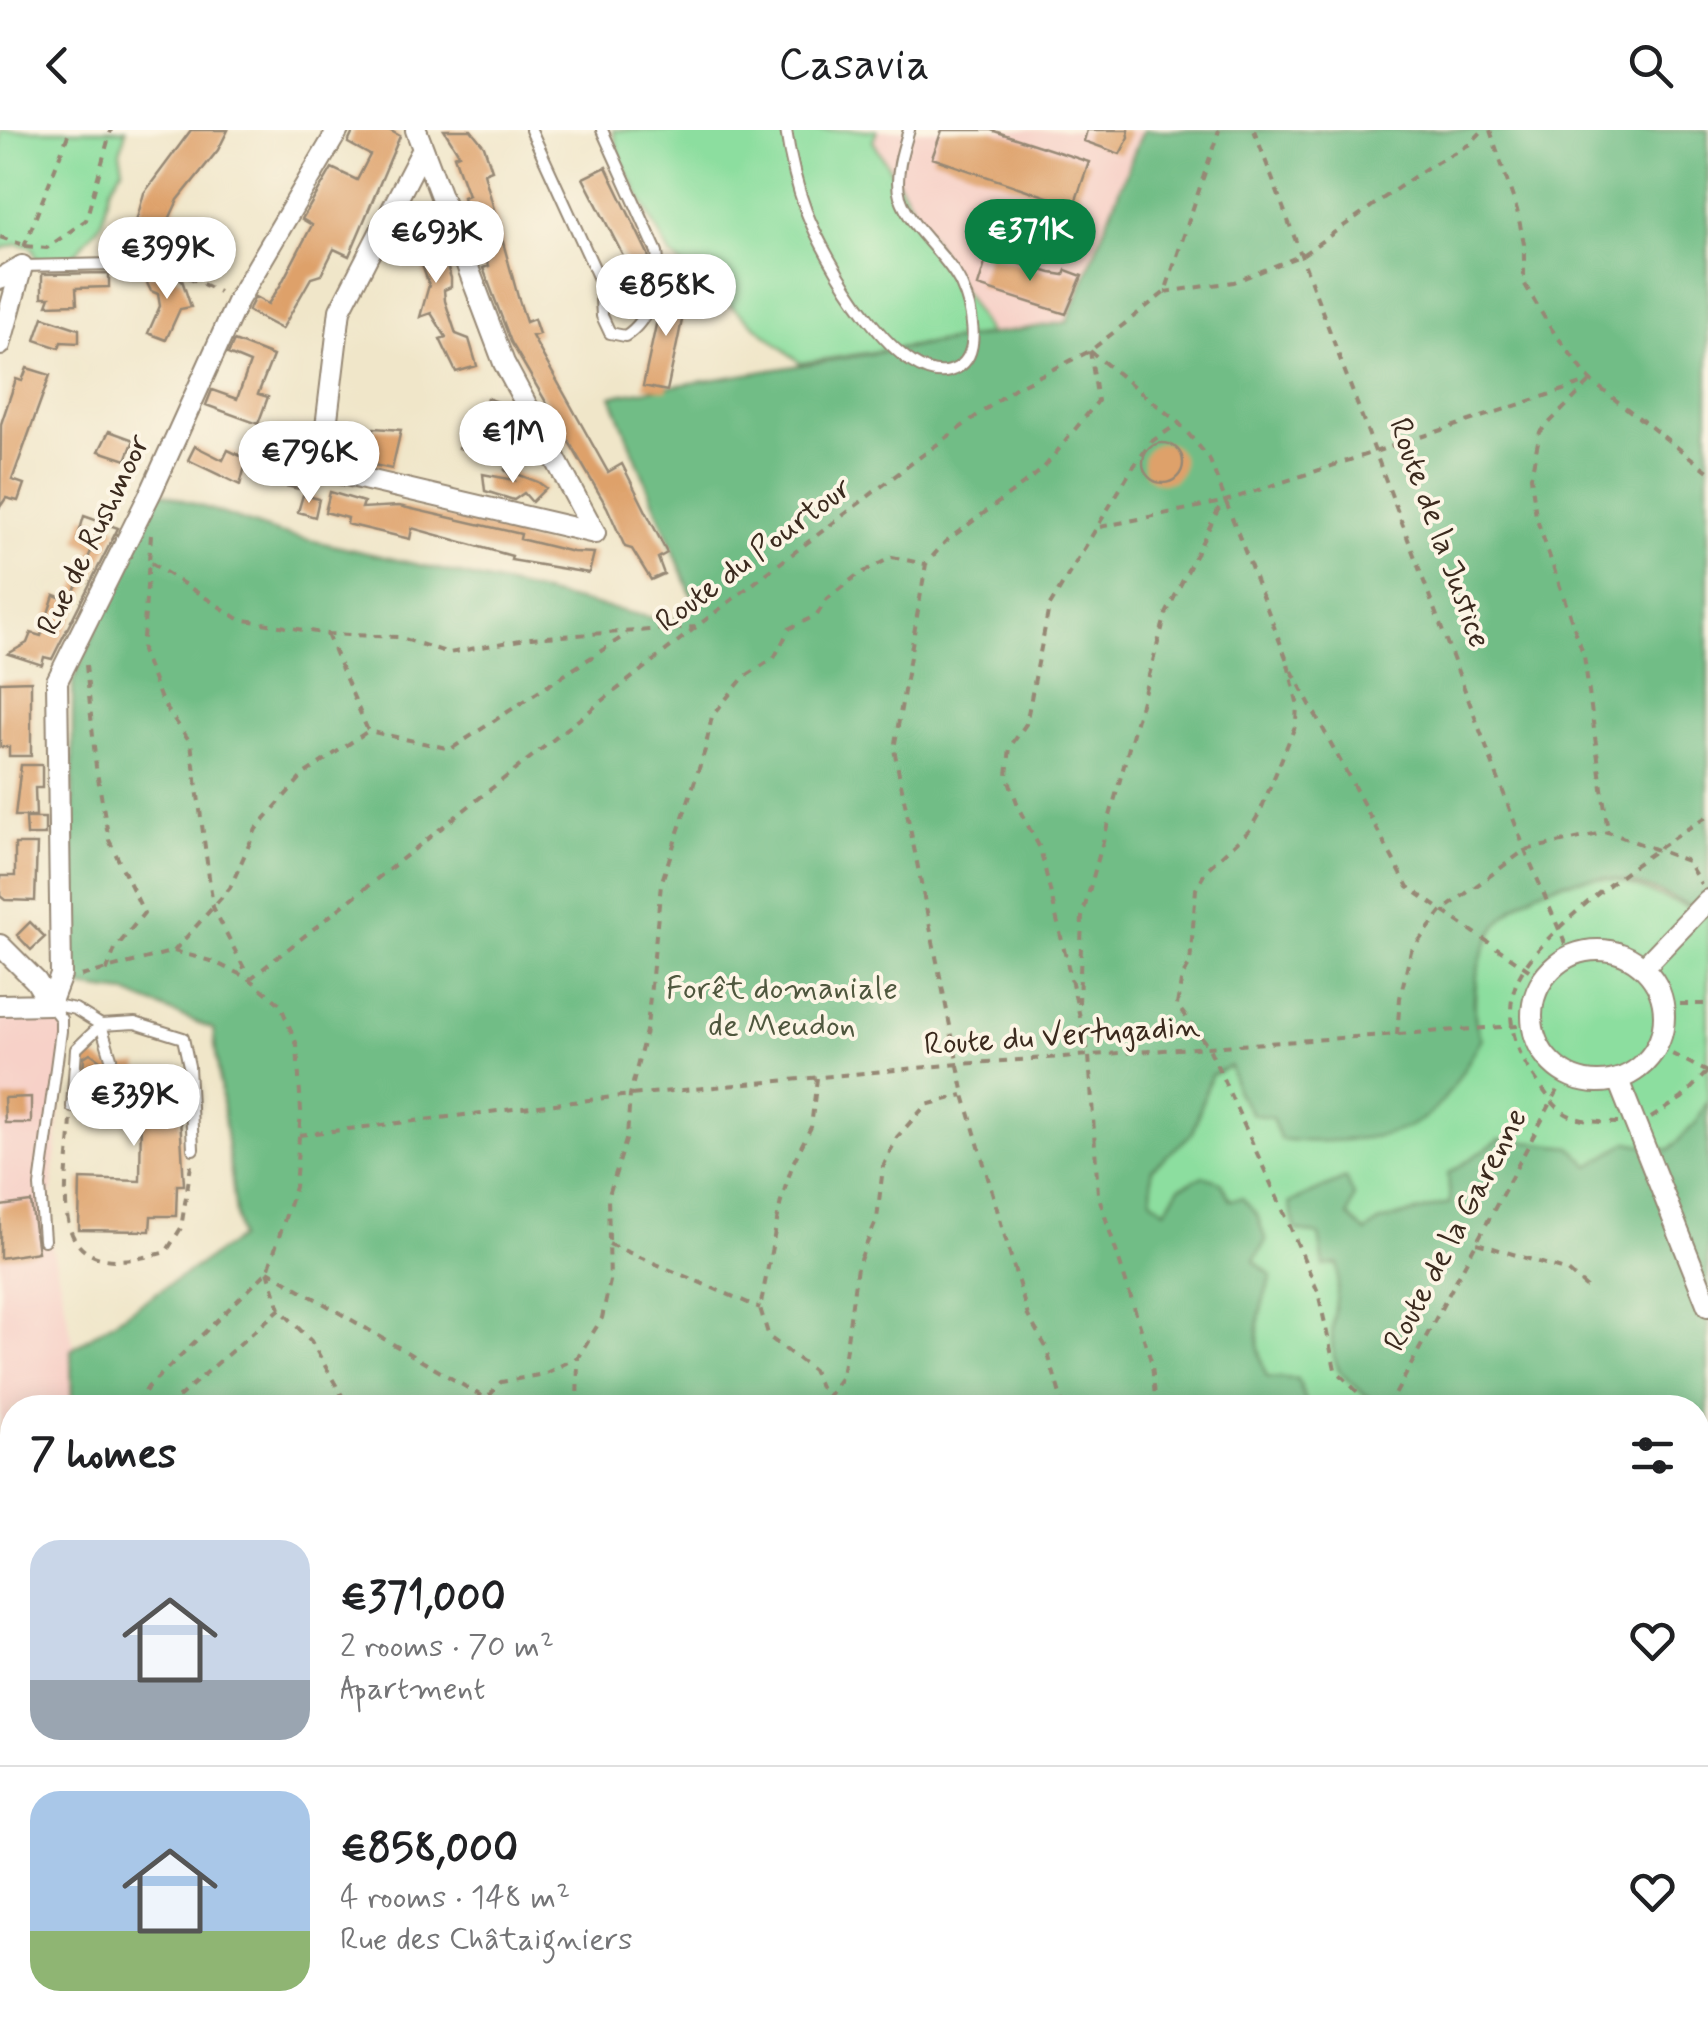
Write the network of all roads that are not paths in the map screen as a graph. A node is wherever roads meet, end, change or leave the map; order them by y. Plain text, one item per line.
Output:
1 (338, 130) edge
2 (531, 130) edge
3 (602, 130) edge
4 (786, 130) edge
5 (909, 130) edge
6 (420, 140) edge
7 (24, 256) junction
8 (161, 263) road end
9 (0, 280) edge
10 (0, 345) edge
11 (1708, 898) edge
12 (0, 946) edge
13 (1644, 966) junction
14 (50, 1004) junction
15 (0, 1005) edge
16 (101, 1025) junction
17 (112, 1058) dead end
18 (1618, 1080) junction
19 (72, 1107) road end
20 (194, 1150) road end
21 (44, 1240) dead end
22 (1708, 1306) edge

1 - 14 street, Rue de Rushmoor
2 - 3 lane
4 - 5 lane
6 - 6 street
7 - 8 lane
7 - 9 street
7 - 10 street
11 - 13 street
12 - 14 street
13 - 18 street
13 - 18 street
14 - 15 street
14 - 16 lane
14 - 21 lane
16 - 17 lane
16 - 19 lane
16 - 20 lane
18 - 22 street

